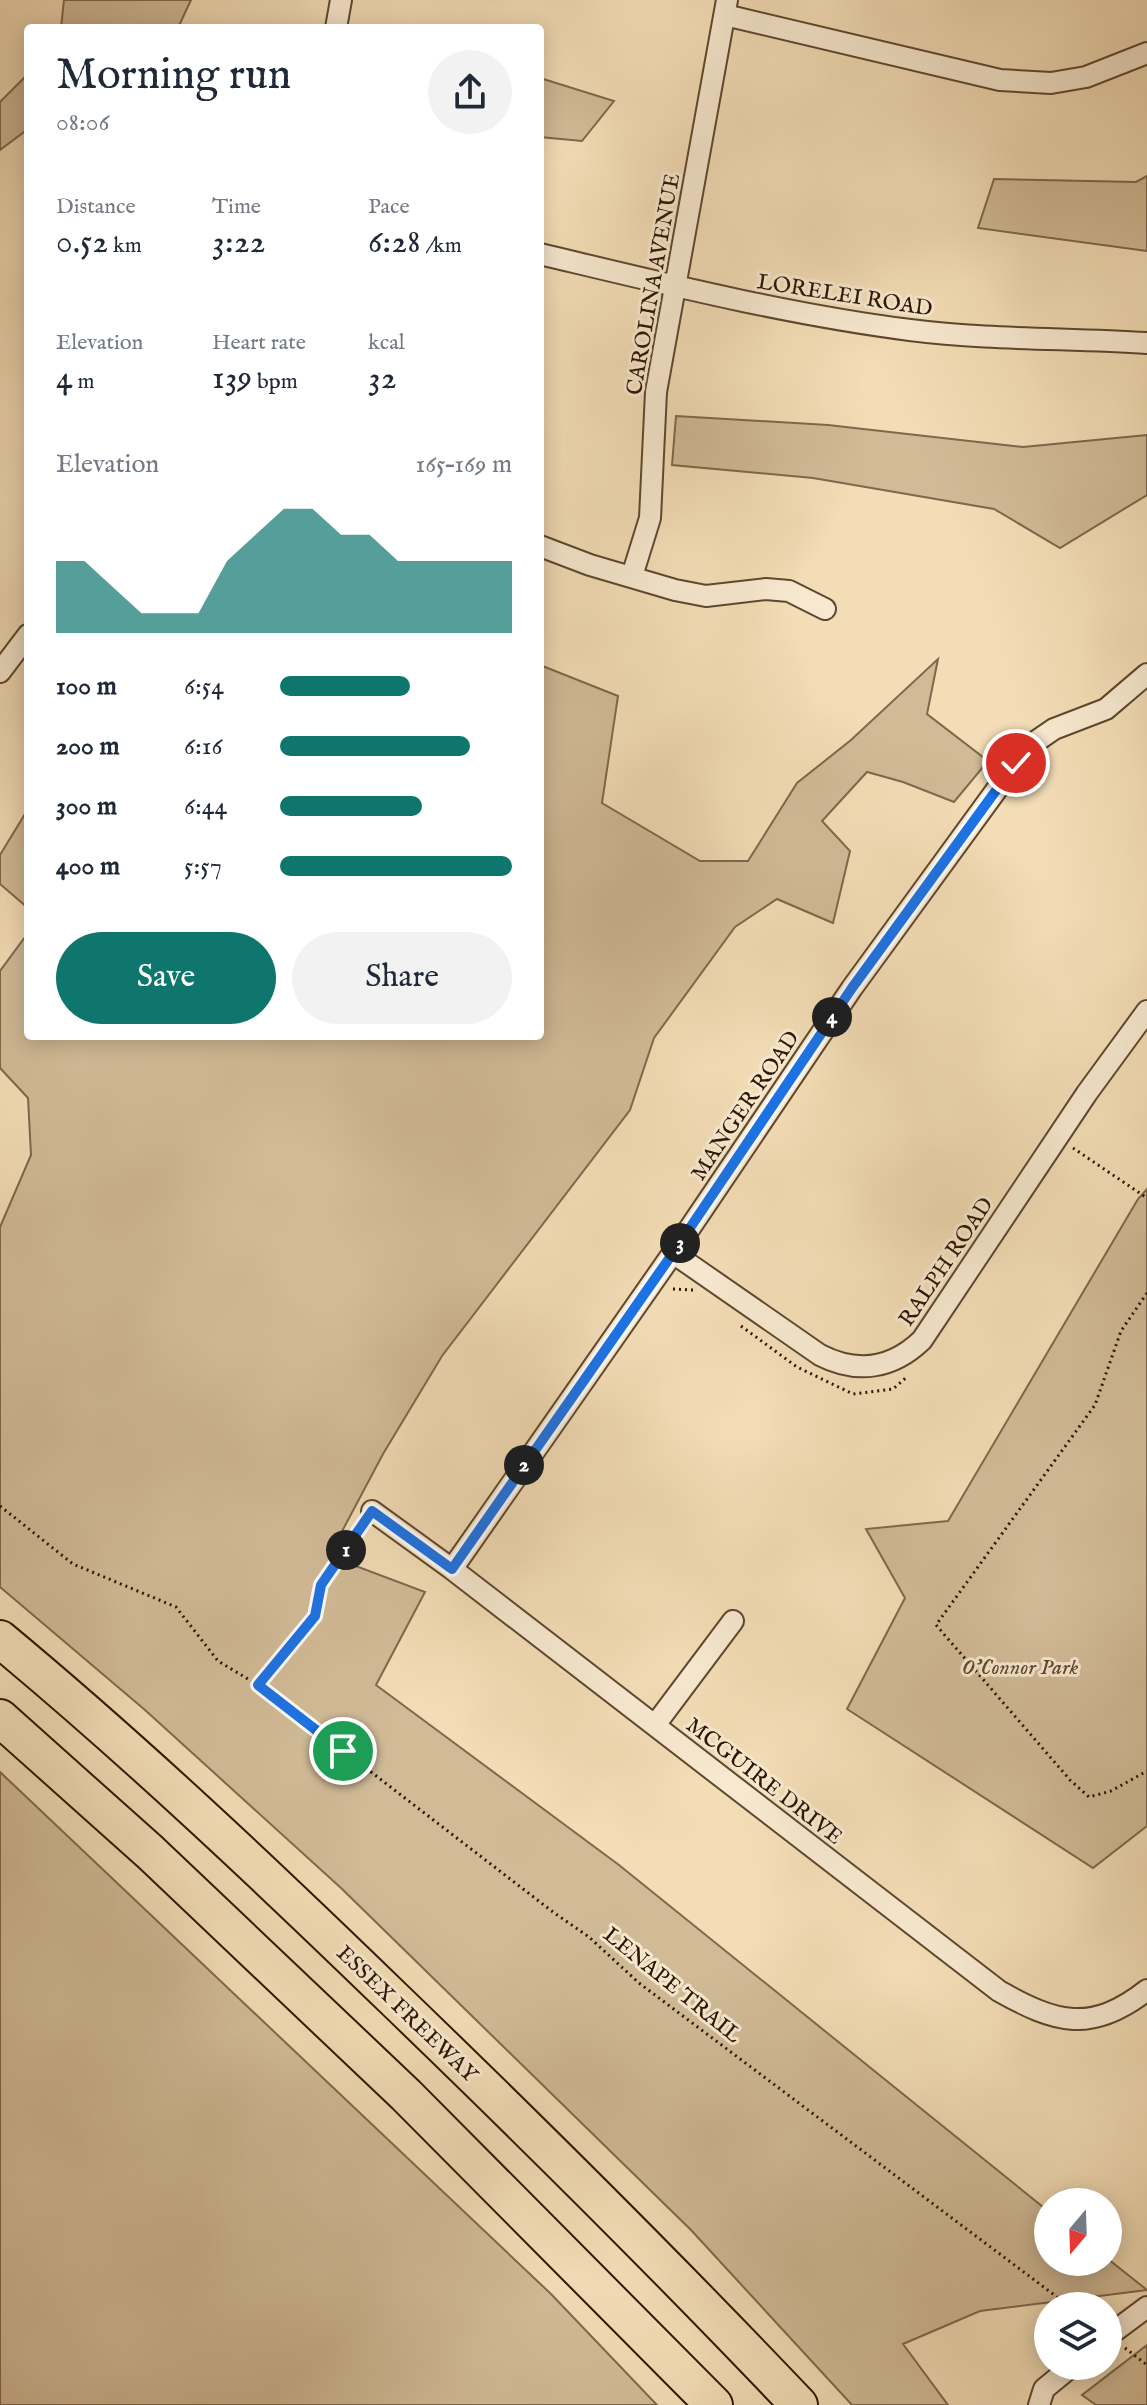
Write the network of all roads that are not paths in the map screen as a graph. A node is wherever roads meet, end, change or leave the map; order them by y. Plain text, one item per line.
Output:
1 (341, 0) edge
2 (726, 7) edge
3 (337, 24) edge
4 (1147, 53) edge
5 (544, 255) edge
6 (674, 286) junction
7 (1147, 343) edge
8 (544, 548) edge
9 (632, 576) junction
10 (825, 609) dead end
11 (24, 640) edge
12 (0, 672) edge
13 (1147, 674) edge
14 (1147, 1011) edge
15 (673, 1253) junction
16 (372, 1511) road end
17 (452, 1569) junction
18 (733, 1621) dead end
19 (0, 1639) edge
20 (0, 1718) edge
21 (655, 1725) junction
22 (1147, 1990) edge
23 (1147, 2307) edge
24 (1122, 2326) edge
25 (1055, 2380) edge
26 (714, 2405) edge
27 (799, 2405) edge
28 (1039, 2405) edge

1 - 3 street
2 - 4 street
2 - 6 street, CAROLINA AVENUE
5 - 6 street, LORELEI ROAD
6 - 7 street, LORELEI ROAD
6 - 9 street, CAROLINA AVENUE
8 - 9 street
9 - 10 street
11 - 12 street
13 - 15 street, MANGER ROAD
14 - 15 street, RALPH ROAD
15 - 17 street, MANGER ROAD
16 - 17 street, MCGUIRE DRIVE
17 - 21 street, MCGUIRE DRIVE
18 - 21 street
19 - 27 highway, ESSEX FREEWAY
20 - 26 highway
21 - 22 street, MCGUIRE DRIVE
23 - 24 street
25 - 28 street

